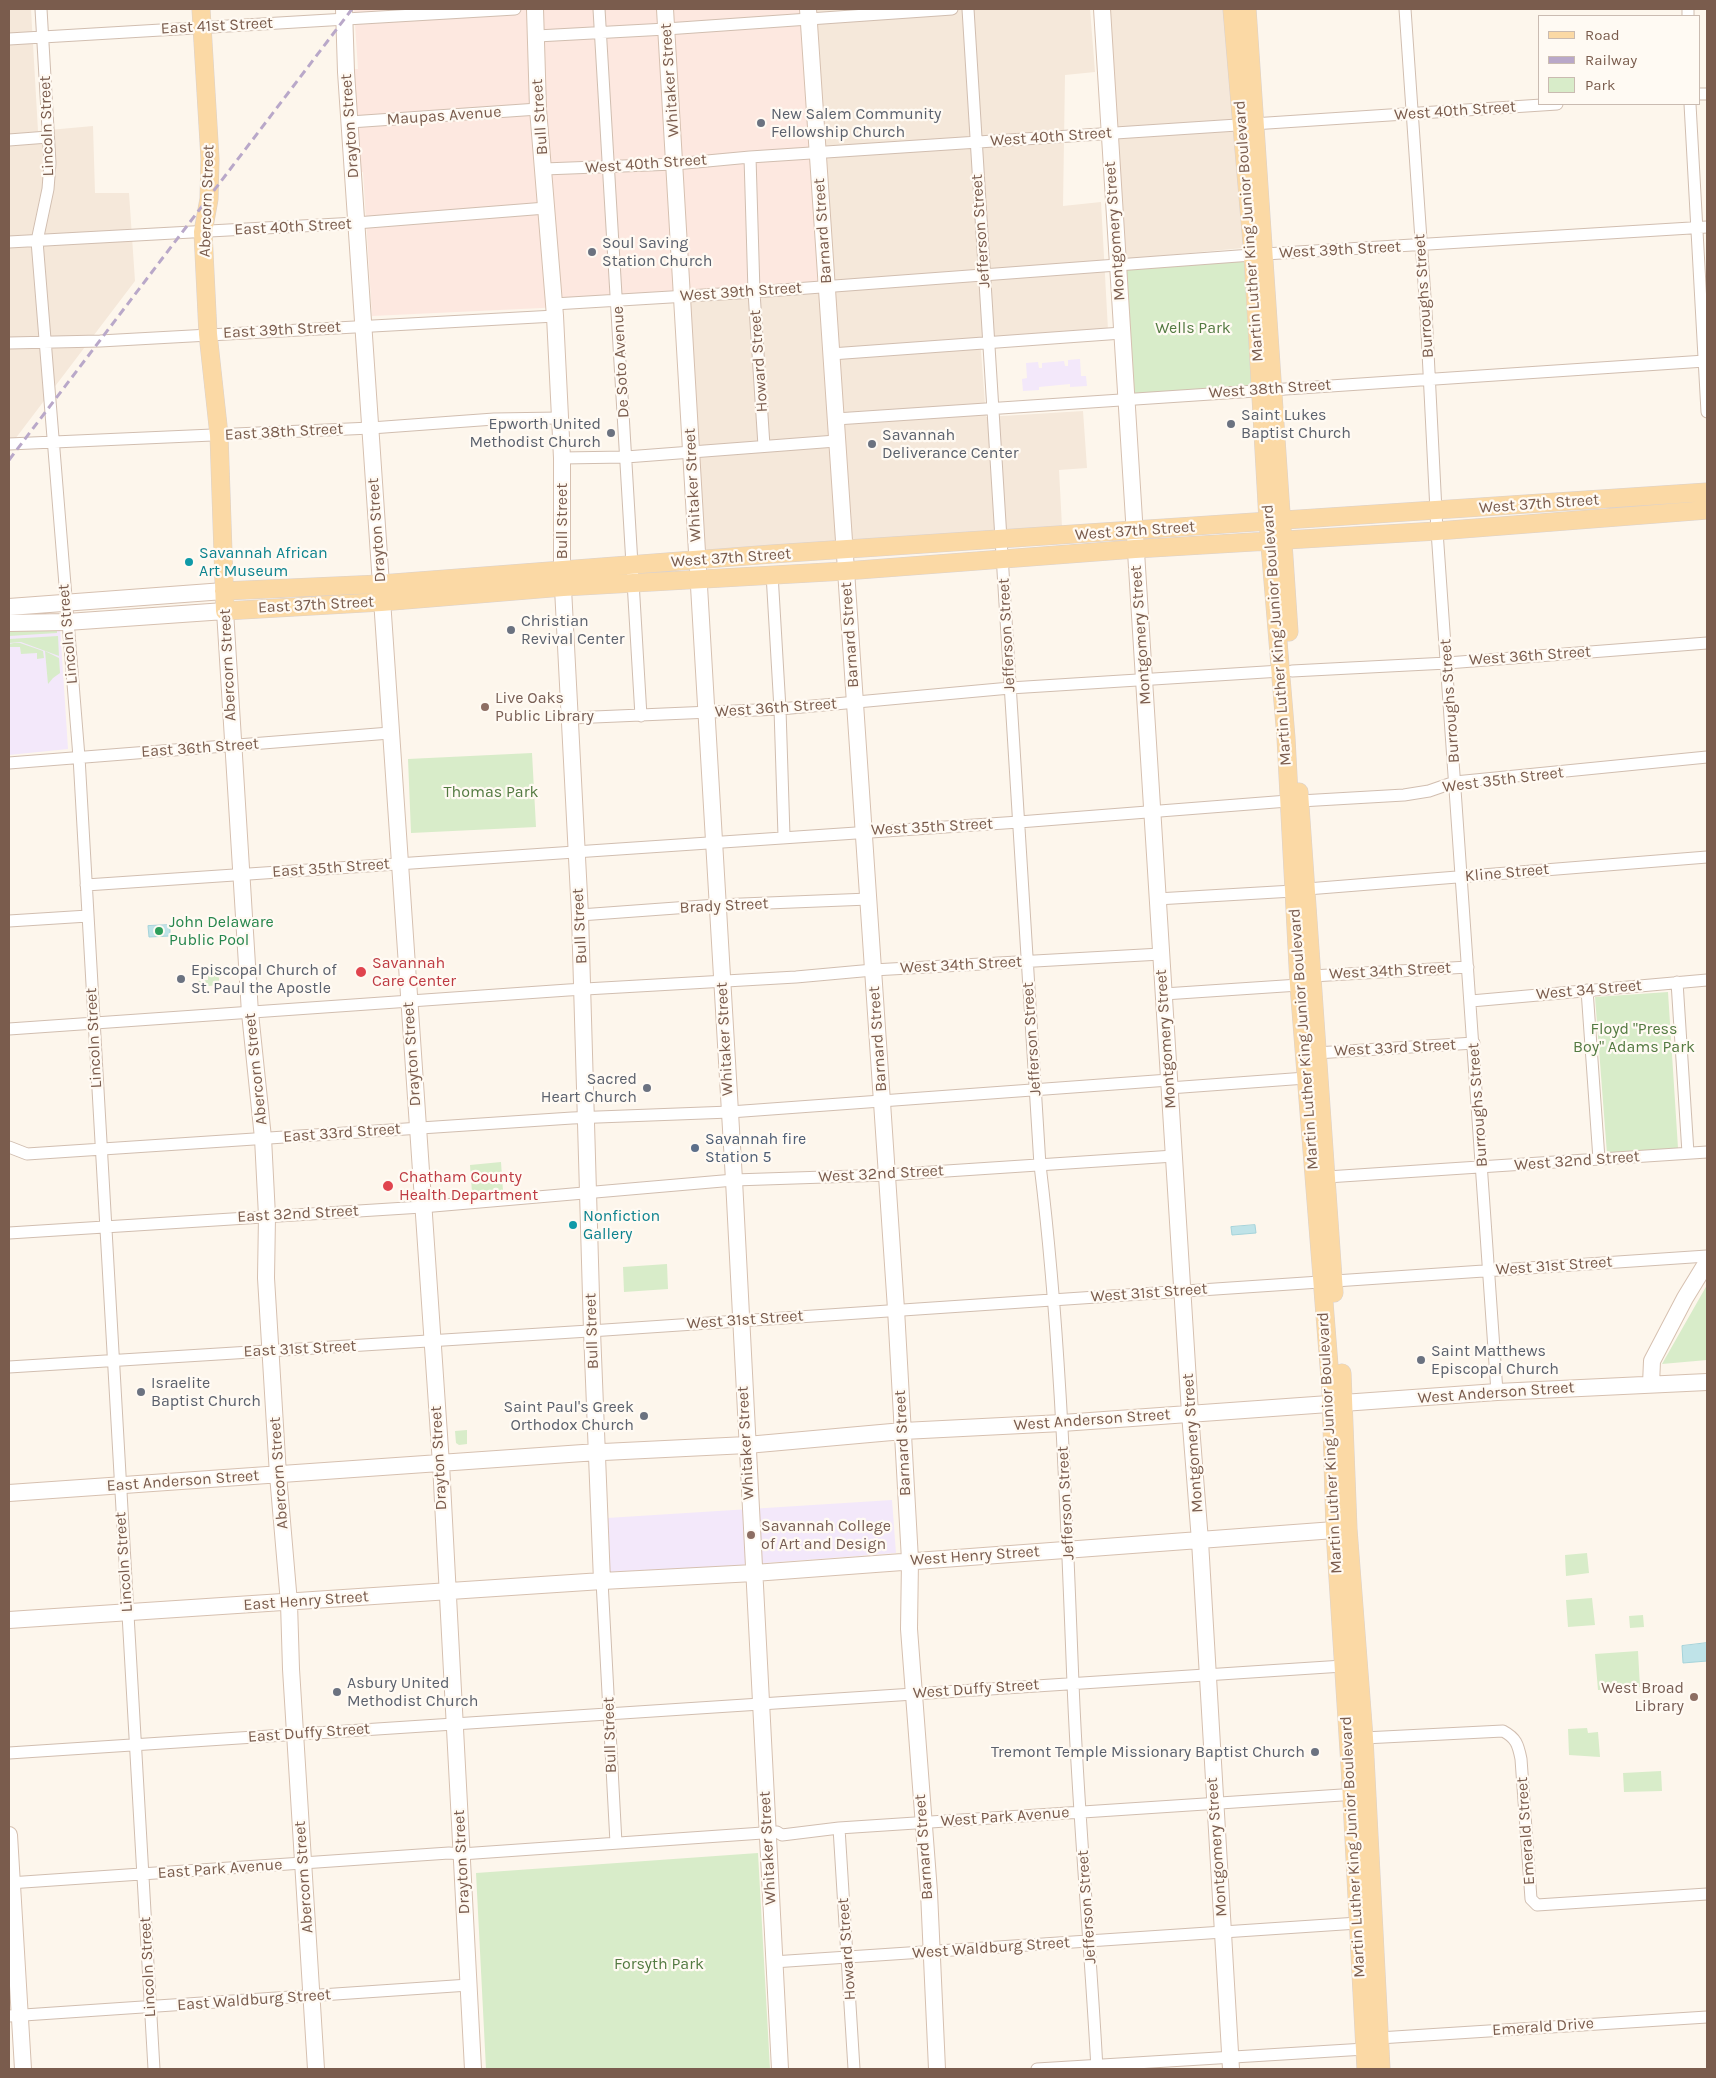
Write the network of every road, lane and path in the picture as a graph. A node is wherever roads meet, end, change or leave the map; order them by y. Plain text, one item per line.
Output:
1 (41, 9) edge
2 (201, 9) edge
3 (516, 9) edge
4 (536, 9) edge
5 (599, 9) edge
6 (665, 9) edge
7 (952, 9) edge
8 (968, 9) edge
9 (1102, 9) edge
10 (1232, 9) edge
11 (1247, 9) edge
12 (1405, 9) edge
13 (808, 13) edge
14 (344, 14) edge
15 (202, 27) junction
16 (666, 30) junction
17 (600, 32) junction
18 (43, 36) junction
19 (537, 36) junction
20 (9, 39) edge
21 (1542, 105) edge
22 (1690, 105) edge
23 (538, 109) junction
24 (1410, 114) junction
25 (350, 122) junction
26 (1248, 124) junction
27 (1109, 133) junction
28 (48, 137) junction
29 (9, 140) edge
30 (976, 142) junction
31 (817, 152) junction
32 (750, 157) junction
33 (675, 164) junction
34 (608, 168) junction
35 (544, 170) junction
36 (546, 208) junction
37 (356, 223) junction
38 (1703, 227) edge
39 (204, 232) junction
40 (37, 241) junction
41 (9, 242) edge
42 (1421, 246) junction
43 (1259, 254) junction
44 (1118, 266) junction
45 (984, 274) junction
46 (828, 286) junction
47 (754, 292) junction
48 (682, 297) junction
49 (617, 301) junction
50 (554, 310) junction
51 (1705, 315) edge
52 (363, 326) junction
53 (1122, 333) junction
54 (208, 334) junction
55 (988, 341) junction
56 (44, 342) junction
57 (9, 343) edge
58 (831, 354) junction
59 (1705, 361) junction
60 (1430, 379) junction
61 (1266, 389) junction
62 (1126, 399) junction
63 (993, 408) junction
64 (1707, 412) edge
65 (559, 418) junction
66 (836, 419) junction
67 (371, 428) junction
68 (219, 435) junction
69 (836, 441) junction
70 (52, 442) junction
71 (9, 444) edge
72 (764, 446) junction
73 (691, 452) junction
74 (626, 457) junction
75 (562, 458) junction
76 (1707, 492) edge
77 (1436, 510) junction
78 (1707, 510) edge
79 (1274, 520) junction
80 (1437, 531) junction
81 (1001, 540) junction
82 (1134, 541) junction
83 (1276, 541) junction
84 (844, 550) junction
85 (697, 560) junction
86 (1002, 560) junction
87 (632, 566) junction
88 (562, 569) junction
89 (846, 571) junction
90 (772, 574) junction
91 (698, 580) junction
92 (380, 584) junction
93 (634, 584) junction
94 (563, 587) junction
95 (224, 591) junction
96 (381, 602) junction
97 (66, 604) junction
98 (9, 607) edge
99 (225, 610) junction
100 (68, 622) junction
101 (9, 623) edge
102 (1707, 643) edge
103 (1447, 663) junction
104 (1287, 671) junction
105 (1144, 679) junction
106 (1010, 688) junction
107 (856, 703) junction
108 (780, 709) junction
109 (706, 713) junction
110 (641, 716) junction
111 (571, 718) junction
112 (390, 733) junction
113 (233, 746) junction
114 (78, 758) junction
115 (1707, 758) edge
116 (9, 763) edge
117 (1455, 782) junction
118 (1294, 801) junction
119 (1152, 812) junction
120 (1019, 822) junction
121 (864, 831) junction
122 (784, 836) junction
123 (714, 842) junction
124 (576, 852) junction
125 (1707, 857) edge
126 (399, 863) junction
127 (241, 874) junction
128 (1462, 877) junction
129 (86, 885) junction
130 (1300, 890) junction
131 (869, 899) junction
132 (1158, 899) junction
133 (717, 906) junction
134 (580, 915) junction
135 (88, 916) junction
136 (9, 921) edge
137 (1161, 954) junction
138 (1028, 962) junction
139 (1468, 967) junction
140 (873, 970) junction
141 (1306, 980) junction
142 (1707, 980) edge
143 (722, 982) junction
144 (1678, 982) junction
145 (582, 989) junction
146 (1587, 990) junction
147 (1164, 994) junction
148 (1471, 1001) junction
149 (408, 1002) junction
150 (250, 1014) junction
151 (94, 1024) junction
152 (9, 1029) edge
153 (1474, 1043) junction
154 (1316, 1053) junction
155 (1306, 1078) junction
156 (1169, 1084) junction
157 (1036, 1089) junction
158 (882, 1100) junction
159 (730, 1112) junction
160 (587, 1118) junction
161 (417, 1128) junction
162 (263, 1138) junction
163 (9, 1147) edge
164 (101, 1150) junction
165 (1707, 1152) edge
166 (1688, 1153) junction
167 (1174, 1156) junction
168 (1599, 1159) junction
169 (1040, 1165) junction
170 (1482, 1167) junction
171 (886, 1175) junction
172 (1327, 1177) junction
173 (734, 1180) junction
174 (588, 1193) junction
175 (422, 1207) junction
176 (266, 1216) junction
177 (105, 1226) junction
178 (9, 1233) edge
179 (1707, 1256) edge
180 (1707, 1262) edge
181 (1488, 1270) junction
182 (1327, 1281) junction
183 (1182, 1290) junction
184 (1053, 1299) junction
185 (896, 1309) junction
186 (740, 1321) junction
187 (592, 1331) junction
188 (432, 1341) junction
189 (271, 1350) junction
190 (113, 1360) junction
191 (9, 1367) edge
192 (1707, 1382) edge
193 (1651, 1384) junction
194 (1497, 1392) junction
195 (1337, 1404) junction
196 (1190, 1413) junction
197 (1062, 1423) junction
198 (903, 1431) junction
199 (747, 1445) junction
200 (597, 1452) junction
201 (441, 1464) junction
202 (278, 1475) junction
203 (119, 1484) junction
204 (9, 1494) edge
205 (1341, 1530) junction
206 (1200, 1541) junction
207 (1068, 1549) junction
208 (910, 1560) junction
209 (754, 1573) junction
210 (602, 1581) junction
211 (447, 1593) junction
212 (289, 1603) junction
213 (128, 1613) junction
214 (9, 1620) edge
215 (1343, 1666) junction
216 (1206, 1674) junction
217 (1073, 1683) junction
218 (914, 1693) junction
219 (761, 1703) junction
220 (610, 1713) junction
221 (454, 1723) junction
222 (295, 1734) junction
223 (1364, 1738) junction
224 (135, 1744) junction
225 (9, 1753) edge
226 (1358, 1794) junction
227 (1214, 1804) junction
228 (1081, 1812) junction
229 (922, 1823) junction
230 (839, 1828) junction
231 (768, 1833) junction
232 (9, 1835) edge
233 (612, 1844) junction
234 (461, 1854) junction
235 (303, 1864) junction
236 (142, 1874) junction
237 (10, 1883) edge
238 (1707, 1894) edge
239 (1358, 1923) junction
240 (1222, 1932) junction
241 (1089, 1941) junction
242 (930, 1952) junction
243 (847, 1957) junction
244 (773, 1962) junction
245 (468, 1985) junction
246 (312, 1996) junction
247 (150, 2007) junction
248 (14, 2016) edge
249 (1707, 2017) edge
250 (1379, 2038) junction
251 (1365, 2049) junction
252 (1231, 2063) edge
253 (1097, 2067) edge
254 (24, 2069) edge
255 (154, 2069) edge
256 (316, 2069) edge
257 (473, 2069) edge
258 (780, 2069) edge
259 (854, 2069) edge
260 (938, 2069) edge
261 (1037, 2069) edge
262 (1366, 2069) edge
263 (1381, 2069) edge

1 - 18 street, Lincoln Street
2 - 15 main road, Abercorn Street
3 - 14 street, East 41st Street
4 - 19 main road, Bull Street
5 - 17 street, De Soto Avenue
6 - 16 main road, Whitaker Street
7 - 13 street
8 - 30 street, Jefferson Street
9 - 27 main road, Montgomery Street
10 - 26 main road, Martin Luther King Junior Boulevard
11 - 26 main road, Martin Luther King Junior Boulevard
12 - 24 street, Burroughs Street
13 - 16 street
13 - 31 main road, Barnard Street
14 - 15 street, East 41st Street
14 - 25 main road, Drayton Street
15 - 18 street, East 41st Street
15 - 39 main road, Abercorn Street
16 - 17 street
16 - 33 main road, Whitaker Street
17 - 19 street
17 - 34 street, De Soto Avenue
18 - 20 street, East 41st Street
18 - 28 street, Lincoln Street
19 - 23 main road, Bull Street
21 - 24 street, West 40th Street
22 - 38 street
23 - 25 street, Maupas Avenue
23 - 35 main road, Bull Street
24 - 26 street, West 40th Street
24 - 42 street, Burroughs Street
25 - 37 main road, Drayton Street
26 - 27 street, West 40th Street
26 - 43 main road, Martin Luther King Junior Boulevard
27 - 30 street, West 40th Street
27 - 44 main road, Montgomery Street
28 - 29 street
28 - 40 street, Lincoln Street
30 - 31 street, West 40th Street
30 - 45 street, Jefferson Street
31 - 32 street, West 40th Street
31 - 46 main road, Barnard Street
32 - 33 street, West 40th Street
32 - 47 street, Howard Street
33 - 34 street, West 40th Street
33 - 48 main road, Whitaker Street
34 - 35 street, West 40th Street
34 - 49 street, De Soto Avenue
35 - 36 main road, Bull Street
36 - 37 street, East 40th Street
36 - 50 main road, Bull Street
37 - 39 street, East 40th Street
37 - 52 main road, Drayton Street
38 - 42 street, West 39th Street
38 - 51 street
39 - 40 street, East 40th Street
39 - 54 main road, Abercorn Street
40 - 41 street, East 40th Street
40 - 56 street, Lincoln Street
42 - 43 street, West 39th Street
42 - 60 street, Burroughs Street
43 - 44 street, West 39th Street
43 - 61 main road, Martin Luther King Junior Boulevard
44 - 45 street, West 39th Street
44 - 53 main road, Montgomery Street
45 - 46 street, West 39th Street
45 - 55 street, Jefferson Street
46 - 47 street, West 39th Street
46 - 58 main road, Barnard Street
47 - 48 street, West 39th Street
47 - 72 street, Howard Street
48 - 49 street, West 39th Street
48 - 73 main road, Whitaker Street
49 - 50 street, West 39th Street
49 - 74 street, De Soto Avenue
50 - 52 street, East 39th Street
50 - 65 main road, Bull Street
51 - 59 street
52 - 54 street, East 39th Street
52 - 67 main road, Drayton Street
53 - 55 street
53 - 62 main road, Montgomery Street
54 - 56 street, East 39th Street
54 - 68 main road, Abercorn Street
55 - 58 street
55 - 63 street, Jefferson Street
56 - 57 street, East 39th Street
56 - 70 street, Lincoln Street
58 - 66 main road, Barnard Street
59 - 60 street, West 38th Street
59 - 64 street
60 - 61 street, West 38th Street
60 - 77 street, Burroughs Street
61 - 62 street, West 38th Street
61 - 79 main road, Martin Luther King Junior Boulevard
62 - 63 street, West 38th Street
62 - 82 main road, Montgomery Street
63 - 66 street, West 38th Street
63 - 81 street, Jefferson Street
65 - 67 street, East 38th Street
65 - 75 main road, Bull Street
66 - 69 main road, Barnard Street
67 - 68 street, East 38th Street
67 - 92 main road, Drayton Street
68 - 70 street, East 38th Street
68 - 95 main road, Abercorn Street
69 - 72 street
69 - 84 main road, Barnard Street
70 - 71 street, East 38th Street
70 - 97 street, Lincoln Street
72 - 73 street
73 - 74 street
73 - 85 main road, Whitaker Street
74 - 75 street
74 - 87 street, De Soto Avenue
75 - 88 main road, Bull Street
76 - 77 main road, West 37th Street
77 - 79 main road, West 37th Street
77 - 80 street, Burroughs Street
78 - 80 main road, West 37th Street
79 - 82 main road, West 37th Street
79 - 83 main road, Martin Luther King Junior Boulevard
80 - 83 main road, West 37th Street
80 - 103 street, Burroughs Street
81 - 82 main road, West 37th Street
81 - 84 main road, West 37th Street
81 - 86 street, Jefferson Street
82 - 83 main road, West 37th Street
82 - 86 main road, West 37th Street
82 - 105 main road, Montgomery Street
83 - 104 main road, Martin Luther King Junior Boulevard
84 - 85 main road, West 37th Street
84 - 89 main road, Barnard Street
85 - 87 main road, West 37th Street
85 - 91 main road, Whitaker Street
86 - 89 main road, West 37th Street
86 - 106 street, Jefferson Street
87 - 88 main road, West 37th Street
87 - 93 street, De Soto Avenue
88 - 92 main road, East 37th Street
88 - 94 main road, Bull Street
89 - 90 main road, West 37th Street
89 - 107 main road, Barnard Street
90 - 91 main road, West 37th Street
90 - 108 street
91 - 93 main road, West 37th Street
91 - 109 main road, Whitaker Street
92 - 95 main road, East 37th Street
92 - 96 main road, Drayton Street
93 - 94 main road, West 37th Street
93 - 110 street, De Soto Avenue
94 - 96 main road, East 37th Street
94 - 111 main road, Bull Street
95 - 97 main road, East 37th Street
95 - 99 main road, Abercorn Street
96 - 99 main road, East 37th Street
96 - 112 main road, Drayton Street
97 - 98 main road, East 37th Street
97 - 100 street, Lincoln Street
99 - 100 main road, East 37th Street
99 - 113 main road, Abercorn Street
100 - 101 main road, East 37th Street
100 - 114 street, Lincoln Street
102 - 103 street, West 36th Street
103 - 104 street, West 36th Street
103 - 117 street, Burroughs Street
104 - 105 street, West 36th Street
104 - 118 main road, Martin Luther King Junior Boulevard
105 - 106 street, West 36th Street
105 - 119 main road, Montgomery Street
106 - 107 street, West 36th Street
106 - 120 street, Jefferson Street
107 - 108 street, West 36th Street
107 - 121 main road, Barnard Street
108 - 109 street, West 36th Street
108 - 122 street
109 - 110 street, West 36th Street
109 - 123 main road, Whitaker Street
110 - 111 street, West 36th Street
111 - 124 main road, Bull Street
112 - 113 street, East 36th Street
112 - 126 main road, Drayton Street
113 - 114 street, East 36th Street
113 - 127 main road, Abercorn Street
114 - 116 street, East 36th Street
114 - 129 street, Lincoln Street
115 - 117 street, West 35th Street
117 - 118 street, West 35th Street
117 - 128 street, Burroughs Street
118 - 119 street, West 35th Street
118 - 130 main road, Martin Luther King Junior Boulevard
119 - 120 street, West 35th Street
119 - 132 main road, Montgomery Street
120 - 121 street, West 35th Street
120 - 138 street, Jefferson Street
121 - 122 street, West 35th Street
121 - 131 main road, Barnard Street
122 - 123 street, West 35th Street
123 - 124 street, West 35th Street
123 - 133 main road, Whitaker Street
124 - 126 street, East 35th Street
124 - 134 main road, Bull Street
125 - 128 street, Kline Street
126 - 127 street, East 35th Street
126 - 149 main road, Drayton Street
127 - 129 street, East 35th Street
127 - 150 main road, Abercorn Street
128 - 130 street, Kline Street
128 - 139 street, Burroughs Street
129 - 135 street, Lincoln Street
130 - 132 street, Kline Street
130 - 141 main road, Martin Luther King Junior Boulevard
131 - 133 street, Brady Street
131 - 140 main road, Barnard Street
132 - 137 main road, Montgomery Street
133 - 134 street, Brady Street
133 - 143 main road, Whitaker Street
134 - 145 main road, Bull Street
135 - 136 street
135 - 151 street, Lincoln Street
137 - 138 street, West 34th Street
137 - 147 main road, Montgomery Street
138 - 140 street, West 34th Street
138 - 157 street, Jefferson Street
139 - 141 street, West 34th Street
139 - 148 street, Burroughs Street
140 - 143 street, West 34th Street
140 - 158 main road, Barnard Street
141 - 147 street, West 34th Street
141 - 154 main road, Martin Luther King Junior Boulevard
141 - 155 main road, Martin Luther King Junior Boulevard
142 - 144 street, West 34 Street
143 - 145 street, West 34th Street
143 - 159 main road, Whitaker Street
144 - 146 street, West 34 Street
144 - 166 street
145 - 149 street, West 34th Street
145 - 160 main road, Bull Street
146 - 148 street, West 34 Street
146 - 168 street
147 - 156 main road, Montgomery Street
148 - 153 street, Burroughs Street
149 - 150 street, West 34th Street
149 - 161 main road, Drayton Street
150 - 151 street, West 34th Street
150 - 162 main road, Abercorn Street
151 - 152 street, West 34th Street
151 - 164 street, Lincoln Street
153 - 154 street, West 33rd Street
153 - 170 street, Burroughs Street
154 - 172 main road, Martin Luther King Junior Boulevard
155 - 156 street
155 - 182 main road, Martin Luther King Junior Boulevard
156 - 157 street
156 - 167 main road, Montgomery Street
157 - 158 street
157 - 169 street, Jefferson Street
158 - 159 street
158 - 171 main road, Barnard Street
159 - 160 street
159 - 173 main road, Whitaker Street
160 - 161 street, East 33rd Street
160 - 174 main road, Bull Street
161 - 162 street, East 33rd Street
161 - 175 main road, Drayton Street
162 - 164 street, East 33rd Street
162 - 176 main road, Abercorn Street
163 - 164 street, East 33rd Street
164 - 177 street, Lincoln Street
165 - 166 street, West 32nd Street
166 - 168 street, West 32nd Street
167 - 169 street, West 32nd Street
167 - 183 main road, Montgomery Street
168 - 170 street, West 32nd Street
169 - 171 street, West 32nd Street
169 - 184 street, Jefferson Street
170 - 172 street, West 32nd Street
170 - 181 street, Burroughs Street
171 - 173 street, West 32nd Street
171 - 185 main road, Barnard Street
172 - 182 main road, Martin Luther King Junior Boulevard
173 - 174 street, West 32nd Street
173 - 186 main road, Whitaker Street
174 - 175 street, East 32nd Street
174 - 187 main road, Bull Street
175 - 176 street, East 32nd Street
175 - 188 main road, Drayton Street
176 - 177 street, East 32nd Street
176 - 189 main road, Abercorn Street
177 - 178 street, East 32nd Street
177 - 190 street, Lincoln Street
179 - 181 street, West 31st Street
180 - 193 main road
181 - 182 street, West 31st Street
181 - 194 street, Burroughs Street
182 - 183 street, West 31st Street
182 - 195 main road, Martin Luther King Junior Boulevard
183 - 184 street, West 31st Street
183 - 196 main road, Montgomery Street
184 - 185 street, West 31st Street
184 - 197 street, Jefferson Street
185 - 186 street, West 31st Street
185 - 198 main road, Barnard Street
186 - 187 street, West 31st Street
186 - 199 main road, Whitaker Street
187 - 188 street, East 31st Street
187 - 200 main road, Bull Street
188 - 189 street, East 31st Street
188 - 201 main road, Drayton Street
189 - 190 street, East 31st Street
189 - 202 main road, Abercorn Street
190 - 191 street, East 31st Street
190 - 203 street, Lincoln Street
192 - 193 main road, West Anderson Street
193 - 194 main road, West Anderson Street
194 - 195 main road, West Anderson Street
195 - 196 main road, West Anderson Street
195 - 205 main road, Martin Luther King Junior Boulevard
196 - 197 main road, West Anderson Street
196 - 206 main road, Montgomery Street
197 - 198 main road, West Anderson Street
197 - 207 street, Jefferson Street
198 - 199 main road, West Anderson Street
198 - 208 main road, Barnard Street
199 - 200 main road, West Anderson Street
199 - 209 main road, Whitaker Street
200 - 201 main road, East Anderson Street
200 - 210 main road, Bull Street
201 - 202 main road, East Anderson Street
201 - 211 main road, Drayton Street
202 - 203 main road, East Anderson Street
202 - 212 main road, Abercorn Street
203 - 204 main road, East Anderson Street
203 - 213 street, Lincoln Street
205 - 206 main road, West Henry Street
205 - 215 main road, Martin Luther King Junior Boulevard
205 - 223 main road, Martin Luther King Junior Boulevard
206 - 207 main road, West Henry Street
206 - 216 main road, Montgomery Street
207 - 208 main road, West Henry Street
207 - 217 street, Jefferson Street
208 - 209 main road, West Henry Street
208 - 218 main road, Barnard Street
209 - 210 main road, West Henry Street
209 - 219 main road, Whitaker Street
210 - 211 main road, East Henry Street
210 - 220 street, Bull Street
211 - 212 main road, East Henry Street
211 - 221 main road, Drayton Street
212 - 213 main road, East Henry Street
212 - 222 main road, Abercorn Street
213 - 214 main road, East Henry Street
213 - 224 street, Lincoln Street
215 - 216 street, West Duffy Street
215 - 226 main road, Martin Luther King Junior Boulevard
216 - 217 street, West Duffy Street
216 - 227 main road, Montgomery Street
217 - 218 street, West Duffy Street
217 - 228 street, Jefferson Street
218 - 219 street, West Duffy Street
218 - 229 main road, Barnard Street
219 - 220 street, West Duffy Street
219 - 231 main road, Whitaker Street
220 - 221 street, East Duffy Street
220 - 233 street, Bull Street
221 - 222 street, East Duffy Street
221 - 234 main road, Drayton Street
222 - 224 street, East Duffy Street
222 - 235 main road, Abercorn Street
223 - 226 main road, Martin Luther King Junior Boulevard
223 - 238 street, Emerald Street
224 - 225 street, East Duffy Street
224 - 236 street, Lincoln Street
226 - 227 street, West Park Avenue
226 - 239 main road, Martin Luther King Junior Boulevard
226 - 250 main road, Martin Luther King Junior Boulevard
227 - 228 street, West Park Avenue
227 - 240 main road, Montgomery Street
228 - 229 street, West Park Avenue
228 - 241 street, Jefferson Street
229 - 230 street, West Park Avenue
229 - 242 main road, Barnard Street
230 - 231 street, West Park Avenue
230 - 243 street, Howard Street
231 - 233 street, West Park Avenue
231 - 244 main road, Whitaker Street
232 - 237 main road
233 - 234 street, East Park Avenue
234 - 235 street, East Park Avenue
234 - 245 main road, Drayton Street
235 - 236 street, East Park Avenue
235 - 246 main road, Abercorn Street
236 - 237 street, East Park Avenue
236 - 247 street, Lincoln Street
237 - 248 main road
239 - 240 street, West Waldburg Street
239 - 251 main road, Martin Luther King Junior Boulevard
240 - 241 street, West Waldburg Street
240 - 252 main road, Montgomery Street
241 - 242 street, West Waldburg Street
241 - 253 street, Jefferson Street
242 - 243 street, West Waldburg Street
242 - 260 main road, Barnard Street
243 - 244 street, West Waldburg Street
243 - 259 street, Howard Street
244 - 258 main road, Whitaker Street
245 - 246 street, East Waldburg Street
245 - 257 main road, Drayton Street
246 - 247 street, East Waldburg Street
246 - 256 main road, Abercorn Street
247 - 248 street, East Waldburg Street
247 - 255 street, Lincoln Street
248 - 254 main road
249 - 250 street, Emerald Drive
250 - 263 main road, Martin Luther King Junior Boulevard
251 - 252 street
251 - 262 main road, Martin Luther King Junior Boulevard
252 - 253 street
253 - 261 street

